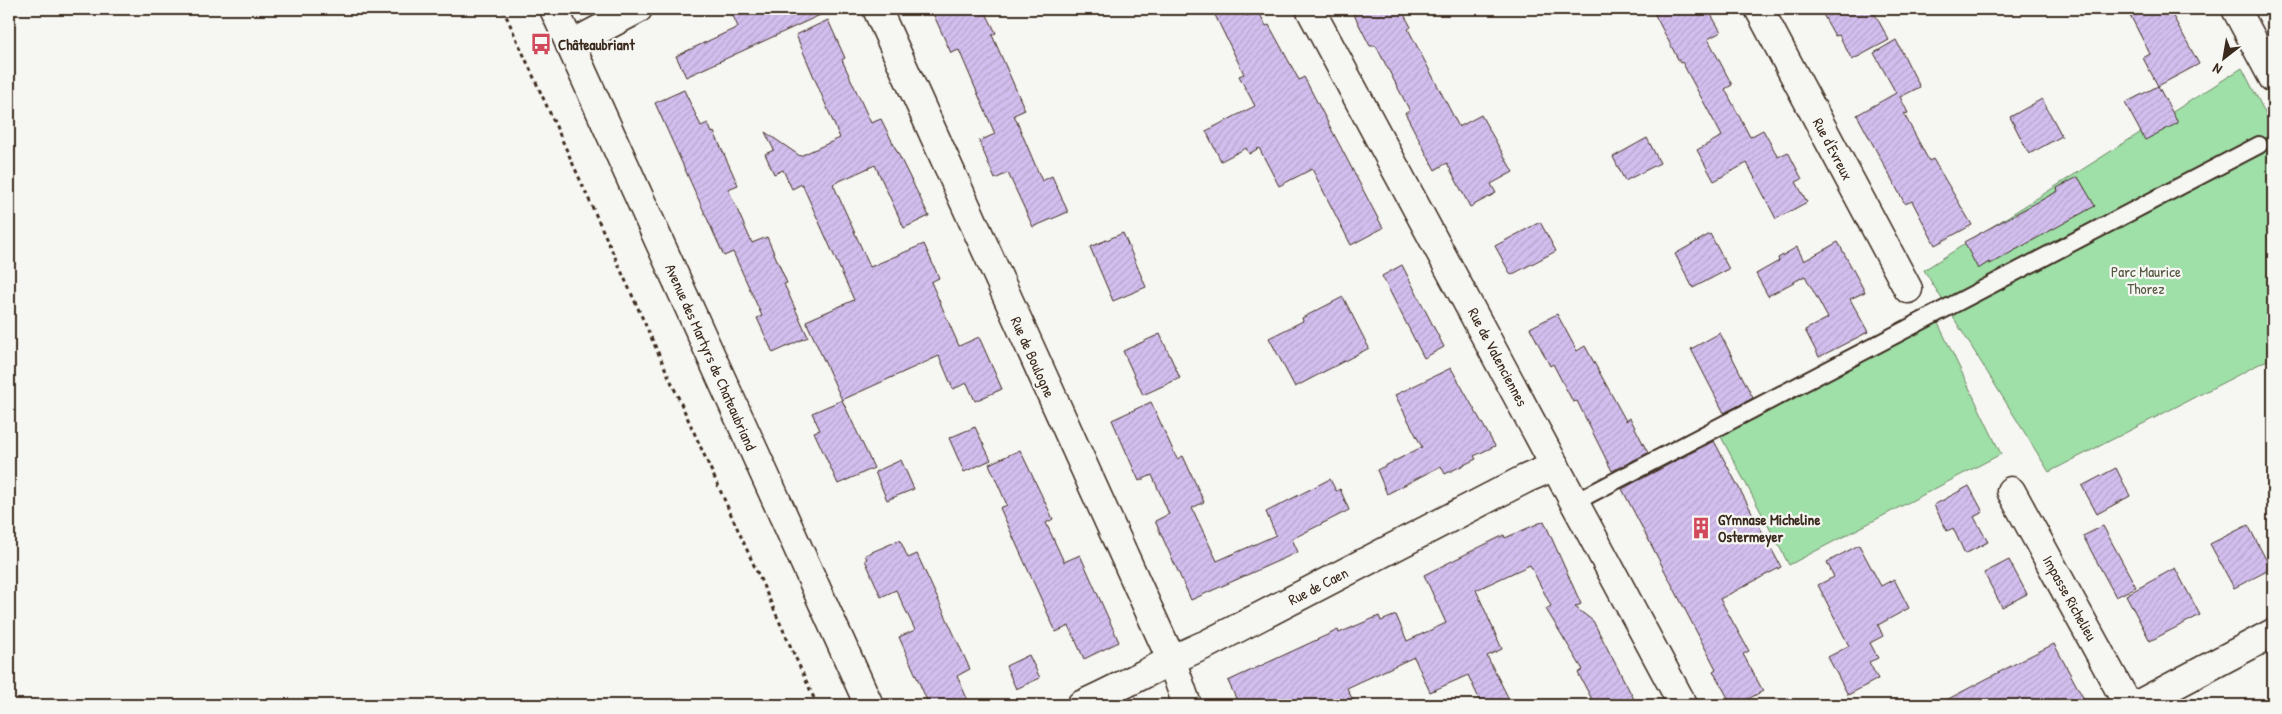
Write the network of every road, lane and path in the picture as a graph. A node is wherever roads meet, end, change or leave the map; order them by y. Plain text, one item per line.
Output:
1 (503, 9) edge
2 (554, 9) edge
3 (638, 9) edge
4 (877, 9) edge
5 (1310, 9) edge
6 (1759, 9) edge
7 (2236, 9) edge
8 (570, 45) junction
9 (2273, 78) edge
10 (2259, 145) dead end
11 (1908, 289) dead end
12 (1555, 466) junction
13 (2011, 491) dead end
14 (1575, 502) junction
15 (2273, 633) edge
16 (1171, 659) junction
17 (817, 705) edge
18 (869, 705) edge
19 (1081, 705) edge
20 (1187, 705) edge
21 (1683, 705) edge
22 (2128, 705) edge
23 (2137, 705) edge

1 - 17 path
2 - 8 street, Avenue des Martyrs de Chateaubriand
3 - 8 street
4 - 16 street, Rue de Boulogne
5 - 12 street, Rue de Valenciennes
6 - 11 street, Rue d'Evreux
7 - 9 street
8 - 18 street, Avenue des Martyrs de Chateaubriand
10 - 14 lane
12 - 14 street, Rue de Valenciennes
12 - 16 street, Rue de Caen
13 - 22 street, Impasse Richelieu
14 - 21 street, Rue de Valenciennes
15 - 23 street
16 - 19 street, Rue de Caen
16 - 20 street, Rue de Boulogne

